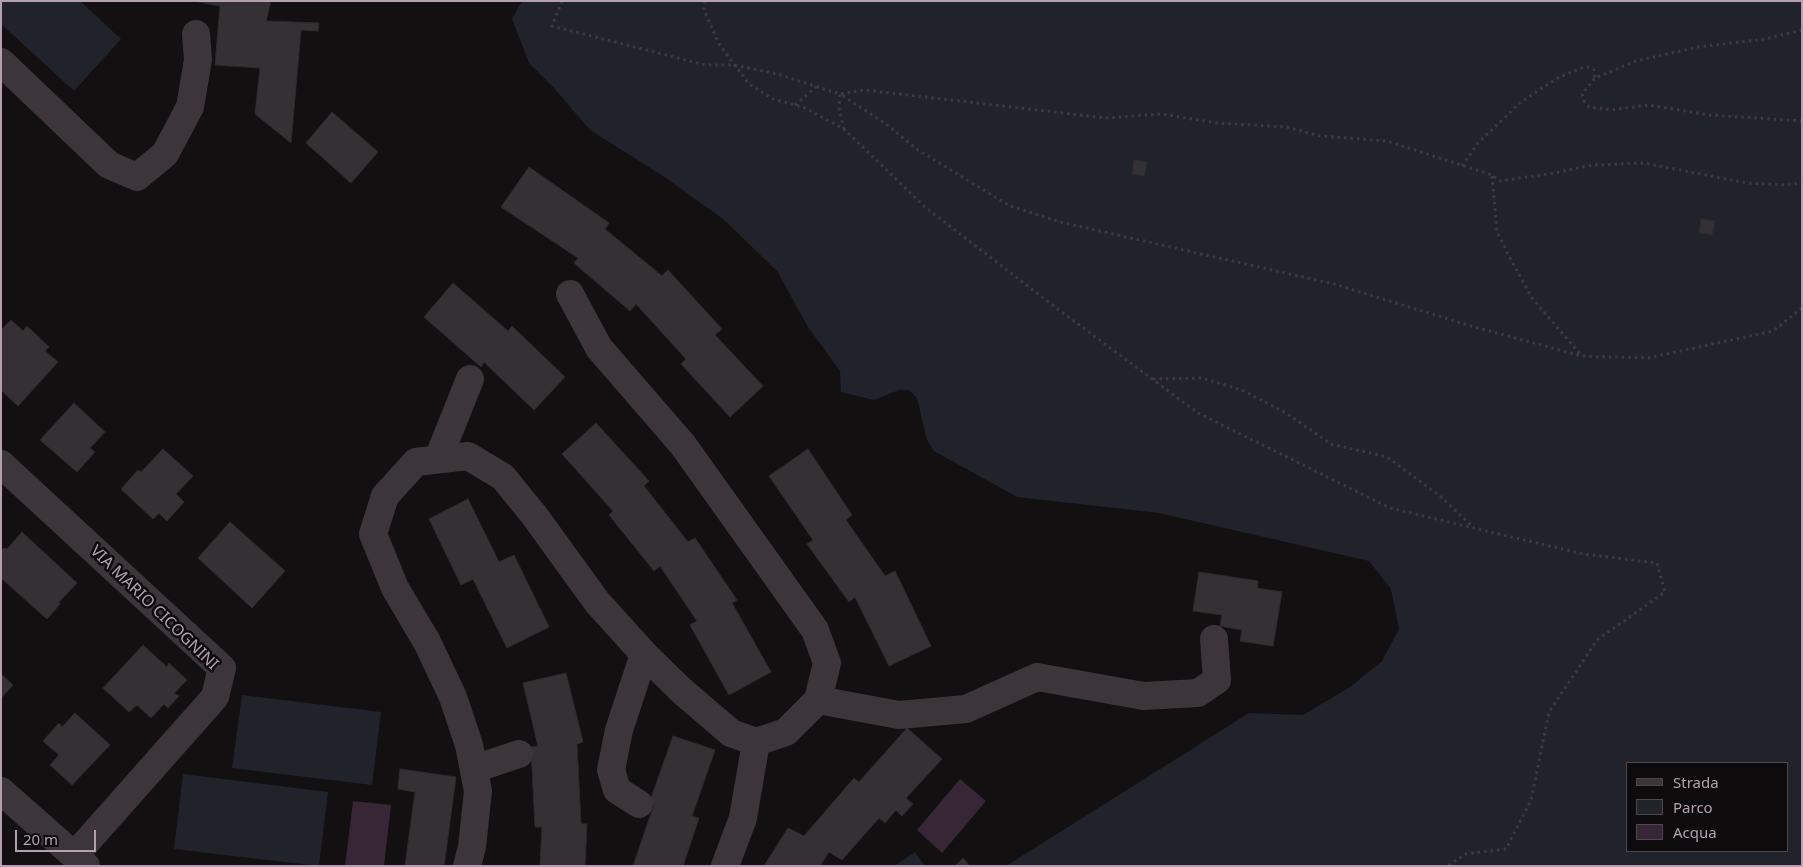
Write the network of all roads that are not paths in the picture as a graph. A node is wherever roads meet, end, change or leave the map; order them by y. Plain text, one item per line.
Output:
1 (196, 34) dead end
2 (1, 62) edge
3 (570, 294) dead end
4 (470, 379) dead end
5 (438, 460) junction
6 (1, 464) edge
7 (1214, 639) dead end
8 (644, 654) junction
9 (818, 700) junction
10 (756, 742) junction
11 (519, 754) dead end
12 (474, 769) junction
13 (1, 791) edge
14 (639, 804) dead end
15 (80, 860) edge
16 (467, 866) edge
17 (726, 866) edge

1 - 2 street
3 - 9 street
4 - 5 street
5 - 8 street
5 - 12 street
6 - 15 street, VIA MARIO CICOGNINI
7 - 9 street
8 - 10 street
8 - 14 street
9 - 10 street
10 - 17 street
11 - 12 street
12 - 16 street
13 - 15 street

